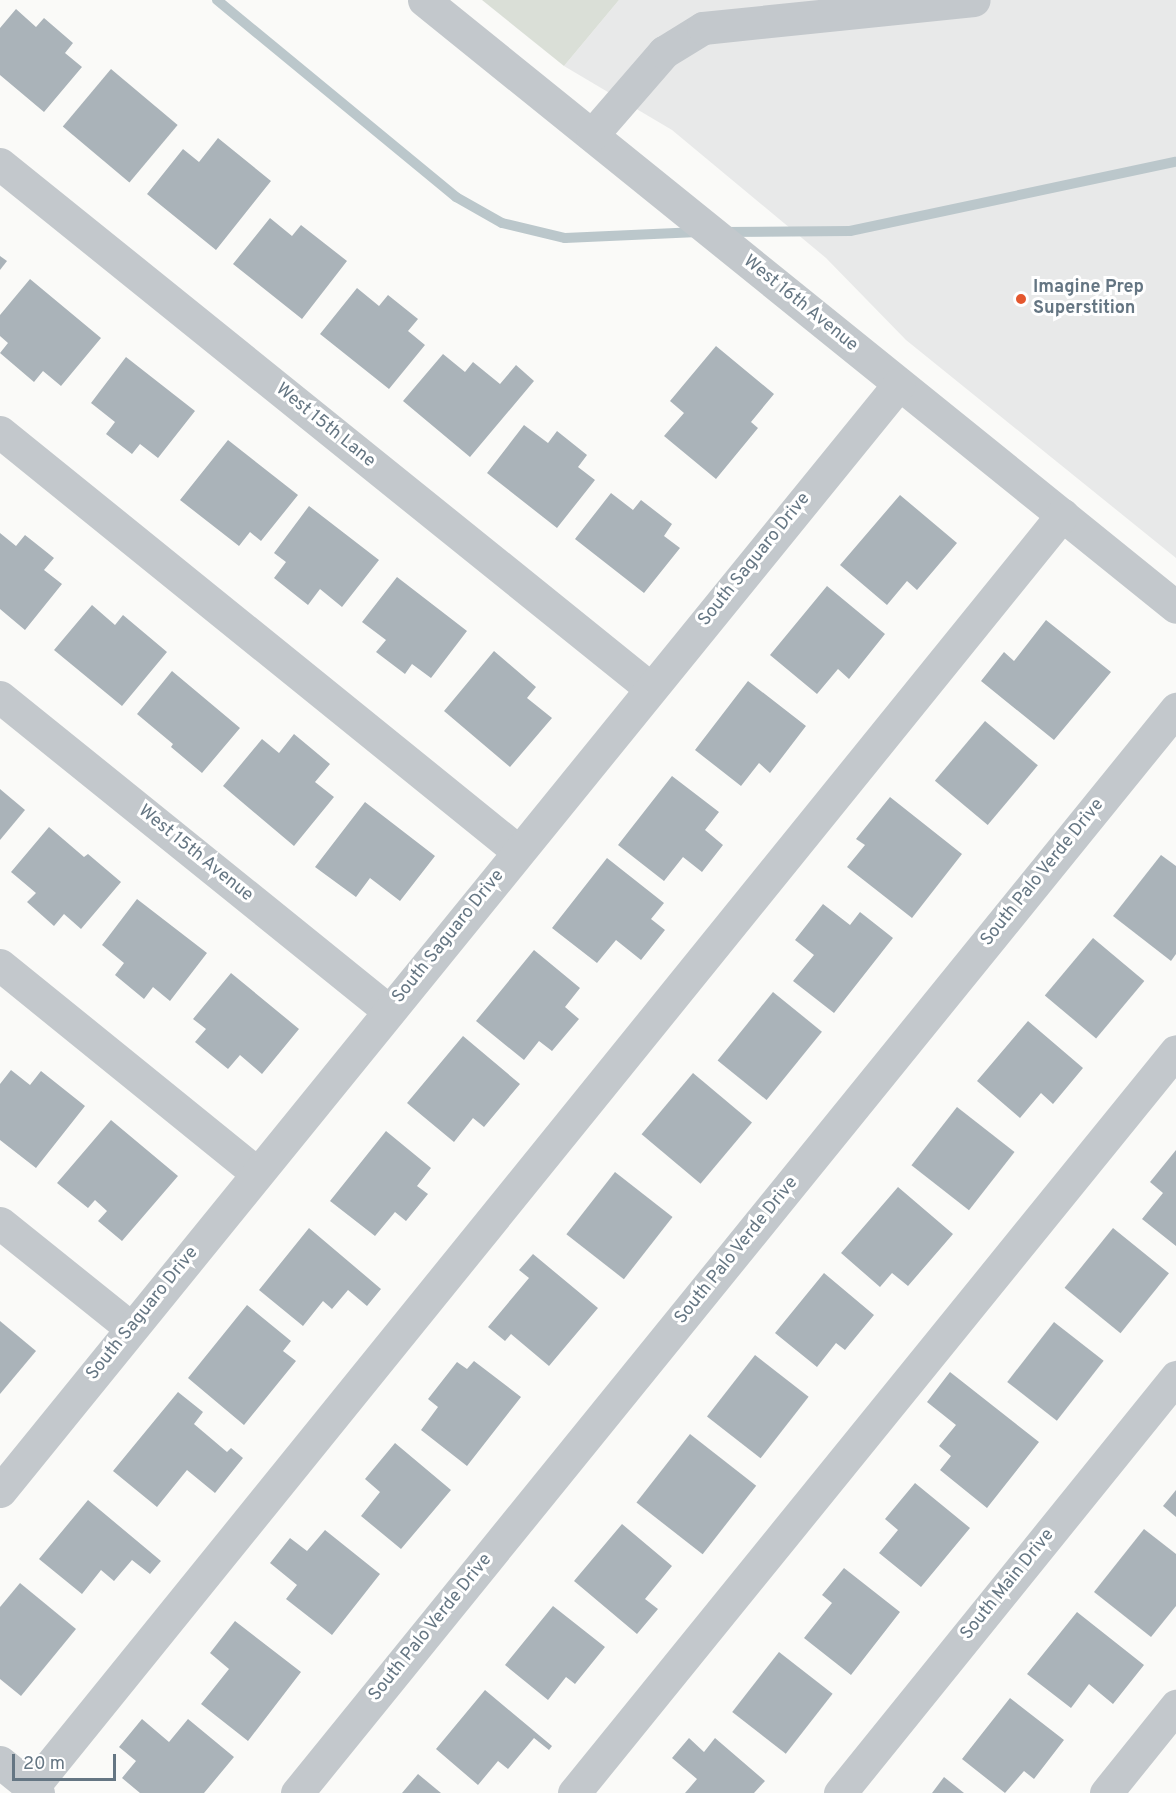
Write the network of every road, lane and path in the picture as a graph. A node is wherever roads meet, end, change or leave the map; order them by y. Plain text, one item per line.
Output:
1 (424, 0) edge
2 (974, 0) edge
3 (592, 135) junction
4 (0, 164) edge
5 (899, 384) junction
6 (0, 432) edge
7 (1062, 515) junction
8 (1176, 607) edge
9 (650, 688) junction
10 (0, 697) edge
11 (1176, 709) edge
12 (518, 851) junction
13 (0, 965) edge
14 (389, 1011) junction
15 (1176, 1052) edge
16 (258, 1173) junction
17 (0, 1223) edge
18 (131, 1328) junction
19 (1176, 1377) edge
20 (0, 1491) edge
21 (1176, 1706) edge
22 (0, 1762) edge
23 (35, 1790) edge
24 (297, 1793) edge
25 (574, 1793) edge
26 (840, 1793) edge
27 (1106, 1793) edge

1 - 3 street, West 16th Avenue
2 - 3 street
3 - 5 street, West 16th Avenue
4 - 9 street, West 15th Lane
5 - 7 street, West 16th Avenue
5 - 9 street, South Saguaro Drive
6 - 12 street
7 - 8 street, West 16th Avenue
7 - 23 street
9 - 12 street, South Saguaro Drive
10 - 14 street, West 15th Avenue
11 - 24 street, South Palo Verde Drive
12 - 14 street, South Saguaro Drive
13 - 16 street
14 - 16 street, South Saguaro Drive
15 - 25 street
16 - 18 street, South Saguaro Drive
17 - 18 street
18 - 20 street, South Saguaro Drive
19 - 26 street, South Main Drive
21 - 27 street
22 - 23 street

